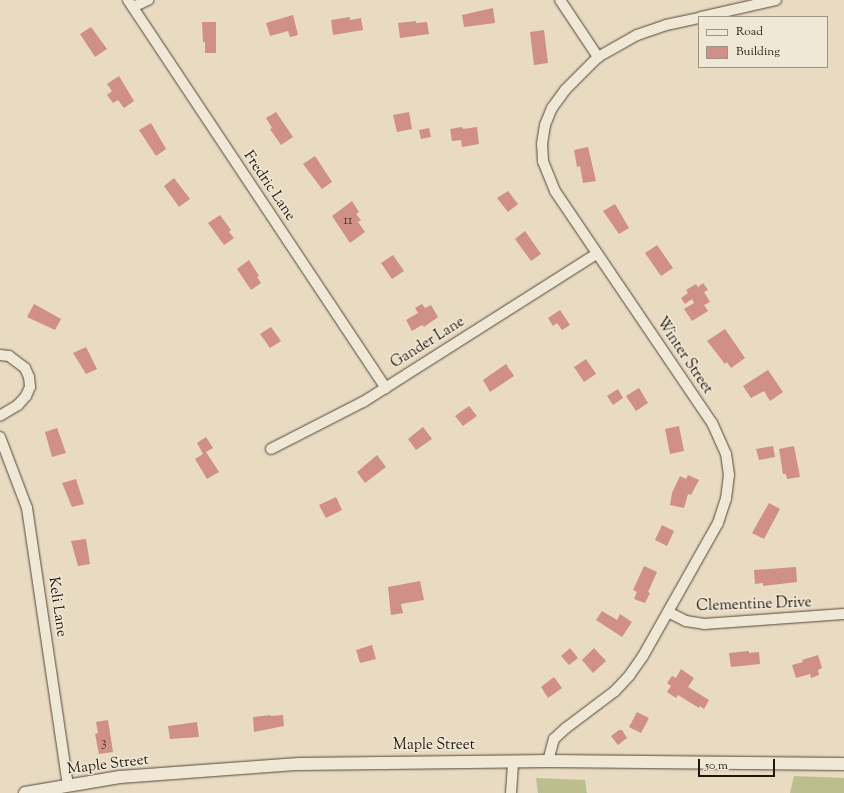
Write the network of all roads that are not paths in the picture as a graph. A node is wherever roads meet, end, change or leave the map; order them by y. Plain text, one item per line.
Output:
1 (148, 0) edge
2 (560, 0) edge
3 (776, 0) edge
4 (131, 3) edge
5 (704, 16) edge
6 (698, 17) edge
7 (598, 57) junction
8 (596, 254) junction
9 (0, 355) edge
10 (386, 388) junction
11 (0, 416) edge
12 (0, 437) edge
13 (271, 449) dead end
14 (668, 612) junction
15 (844, 614) edge
16 (548, 761) junction
17 (513, 762) junction
18 (844, 764) edge
19 (68, 786) junction
20 (25, 793) edge
21 (511, 793) edge

1 - 4 street
2 - 7 street
3 - 5 street, Winter Street
4 - 10 street, Fredric Lane
6 - 7 street, Winter Street
7 - 8 street, Winter Street
8 - 10 street, Gander Lane
8 - 14 street, Winter Street
9 - 11 street
10 - 13 street, Gander Lane
12 - 19 street, Keli Lane
14 - 15 street, Clementine Drive
14 - 16 street, Winter Street
16 - 17 street, Maple Street
16 - 18 street, Maple Street
17 - 19 street, Maple Street
17 - 21 street
19 - 20 street, Maple Street

